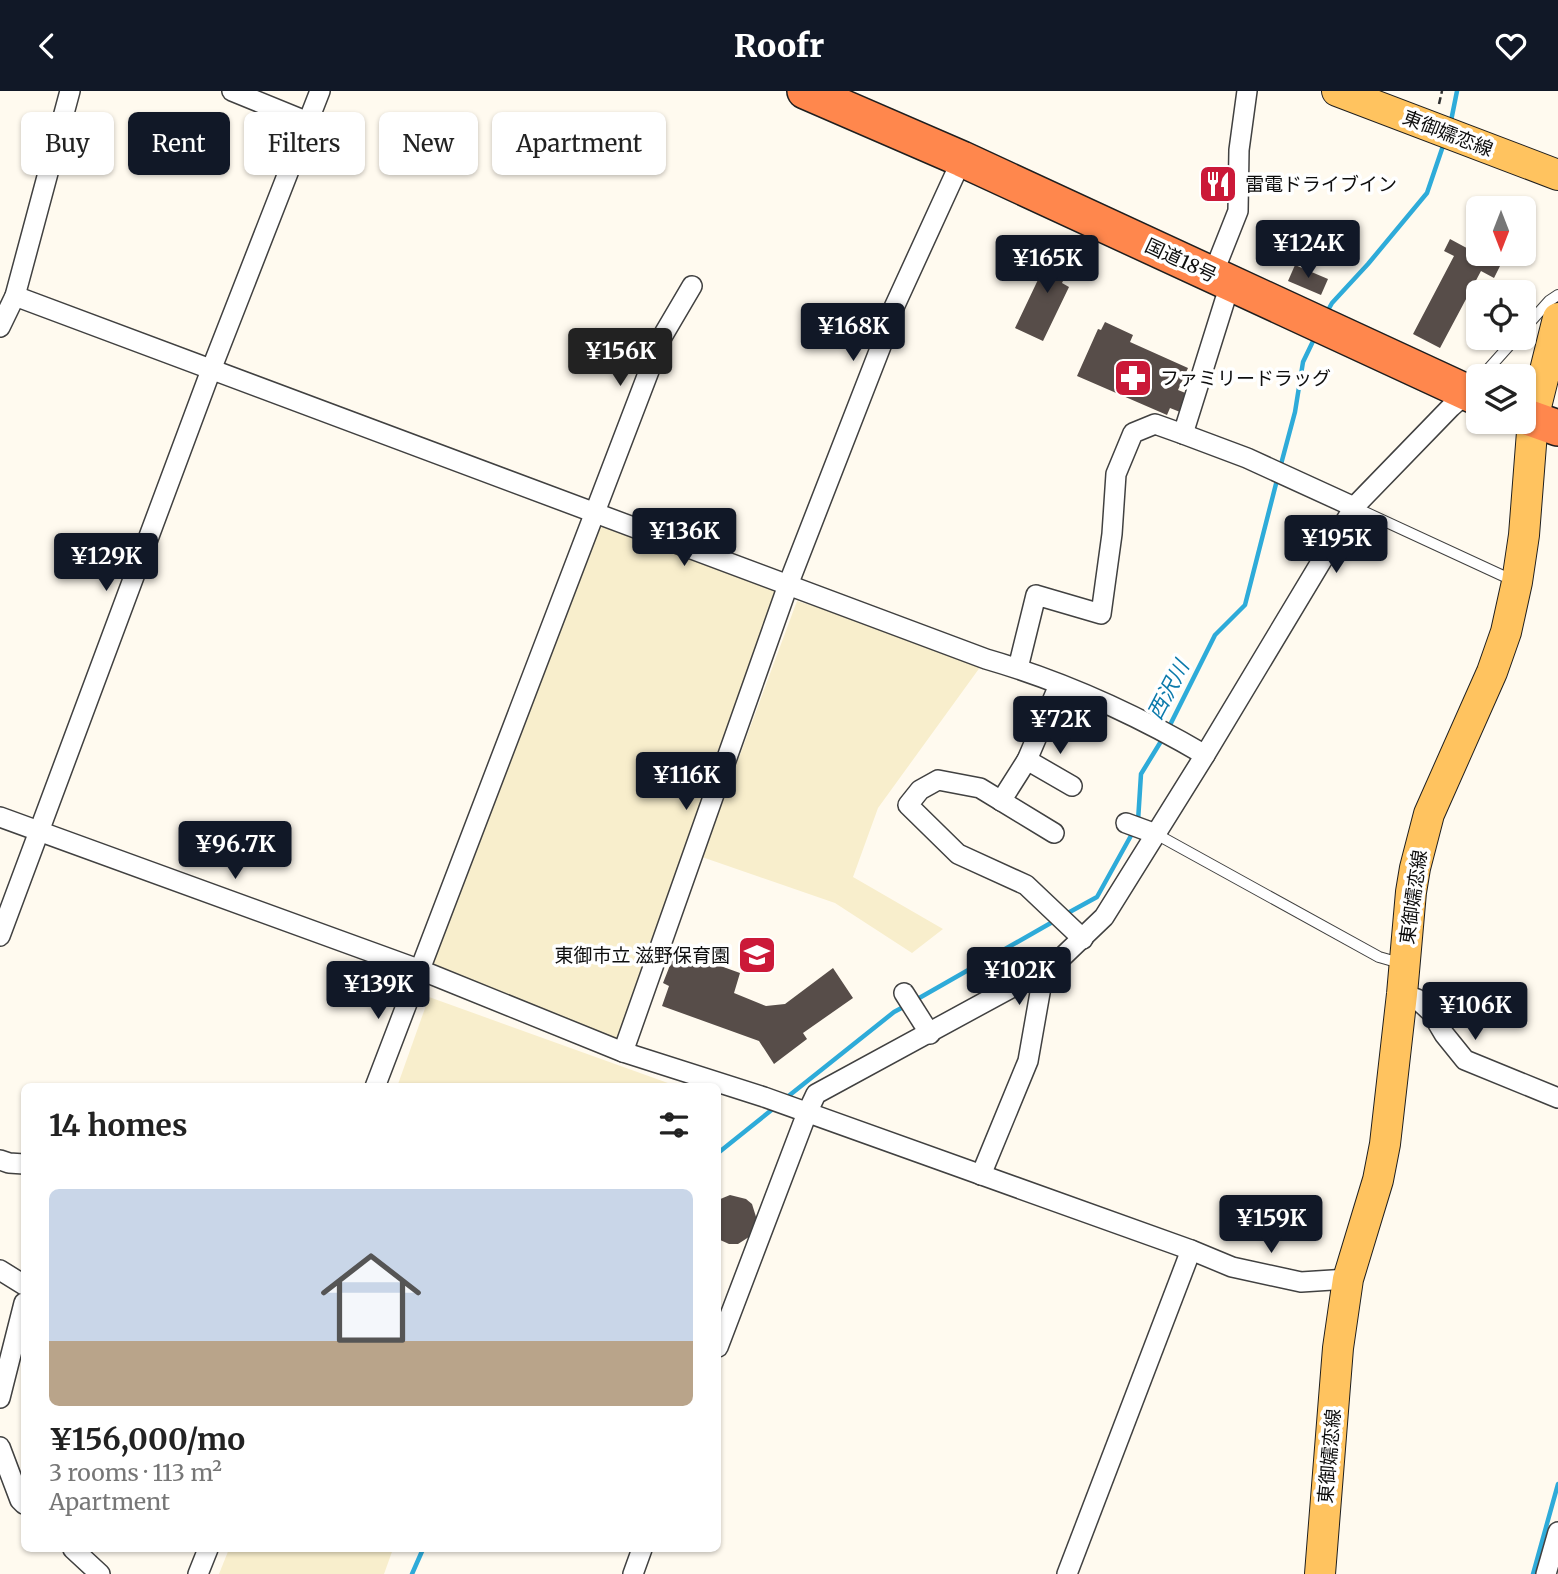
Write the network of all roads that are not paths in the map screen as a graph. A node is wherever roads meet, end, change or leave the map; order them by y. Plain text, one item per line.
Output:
1 (70, 91) edge
2 (232, 91) edge
3 (320, 91) edge
4 (805, 91) edge
5 (1247, 91) edge
6 (1337, 91) edge
7 (283, 112) edge
8 (312, 112) edge
9 (962, 159) junction
10 (287, 175) edge
11 (1558, 175) edge
12 (692, 286) dead end
13 (1219, 287) junction
14 (1558, 295) edge
15 (15, 296) junction
16 (1536, 315) edge
17 (1558, 318) edge
18 (0, 327) edge
19 (1506, 350) edge
20 (1495, 364) edge
21 (211, 370) junction
22 (1466, 383) edge
23 (1466, 398) edge
24 (1538, 421) edge
25 (1183, 434) junction
26 (1354, 507) junction
27 (593, 513) junction
28 (1517, 582) junction
29 (788, 585) junction
30 (1018, 668) junction
31 (1059, 685) junction
32 (1205, 755) junction
33 (1027, 760) junction
34 (1072, 786) dead end
35 (1001, 801) junction
36 (0, 817) edge
37 (1126, 823) dead end
38 (38, 831) junction
39 (1151, 832) junction
40 (1054, 833) dead end
41 (0, 936) edge
42 (1083, 939) junction
43 (1404, 964) junction
44 (418, 969) junction
45 (1044, 970) junction
46 (904, 993) dead end
47 (1402, 994) junction
48 (930, 1034) junction
49 (623, 1052) junction
50 (376, 1083) edge
51 (720, 1083) edge
52 (721, 1083) edge
53 (1558, 1098) edge
54 (799, 1111) junction
55 (981, 1175) junction
56 (1191, 1250) junction
57 (0, 1270) edge
58 (1348, 1279) junction
59 (21, 1283) edge
60 (21, 1315) edge
61 (721, 1338) edge
62 (0, 1398) edge
63 (0, 1447) edge
64 (21, 1501) edge
65 (1558, 1532) edge
66 (76, 1552) edge
67 (207, 1552) edge
68 (641, 1552) edge
69 (100, 1574) edge
70 (198, 1574) edge
71 (633, 1574) edge
72 (1067, 1574) edge
73 (1320, 1574) edge
74 (1546, 1574) edge

1 - 15 street
2 - 7 street
3 - 8 street
4 - 9 highway, 国道18号
5 - 13 street
6 - 11 main road, 東御嬬恋線
9 - 13 highway, 国道18号
9 - 29 street
10 - 21 street
12 - 27 street
13 - 22 highway, 国道18号
13 - 25 street
14 - 16 lane
15 - 18 street
15 - 21 street
17 - 24 main road, 東御嬬恋線
19 - 20 lane
21 - 27 street
21 - 38 street
23 - 26 street
24 - 28 main road, 東御嬬恋線
25 - 26 street
25 - 30 street
26 - 28 lane
26 - 32 street
27 - 29 street
27 - 44 street
28 - 43 main road, 東御嬬恋線
29 - 30 street
29 - 49 street
30 - 31 street
31 - 32 street
31 - 33 street
32 - 39 street
33 - 34 street
33 - 35 street
35 - 40 street
35 - 42 street
36 - 38 street
37 - 39 street
38 - 41 street
38 - 44 street
39 - 42 street
39 - 43 lane
42 - 45 street
43 - 47 main road, 東御嬬恋線
44 - 49 street
44 - 50 street
45 - 48 street
45 - 55 street
46 - 48 street
47 - 53 street
47 - 58 main road, 東御嬬恋線
48 - 54 street
49 - 51 street
52 - 54 street
54 - 55 street
54 - 61 street
55 - 56 street
56 - 58 street
56 - 72 street
57 - 59 street
58 - 73 main road, 東御嬬恋線
60 - 62 street
63 - 64 street
65 - 74 street
66 - 69 street
67 - 70 street
68 - 71 street

